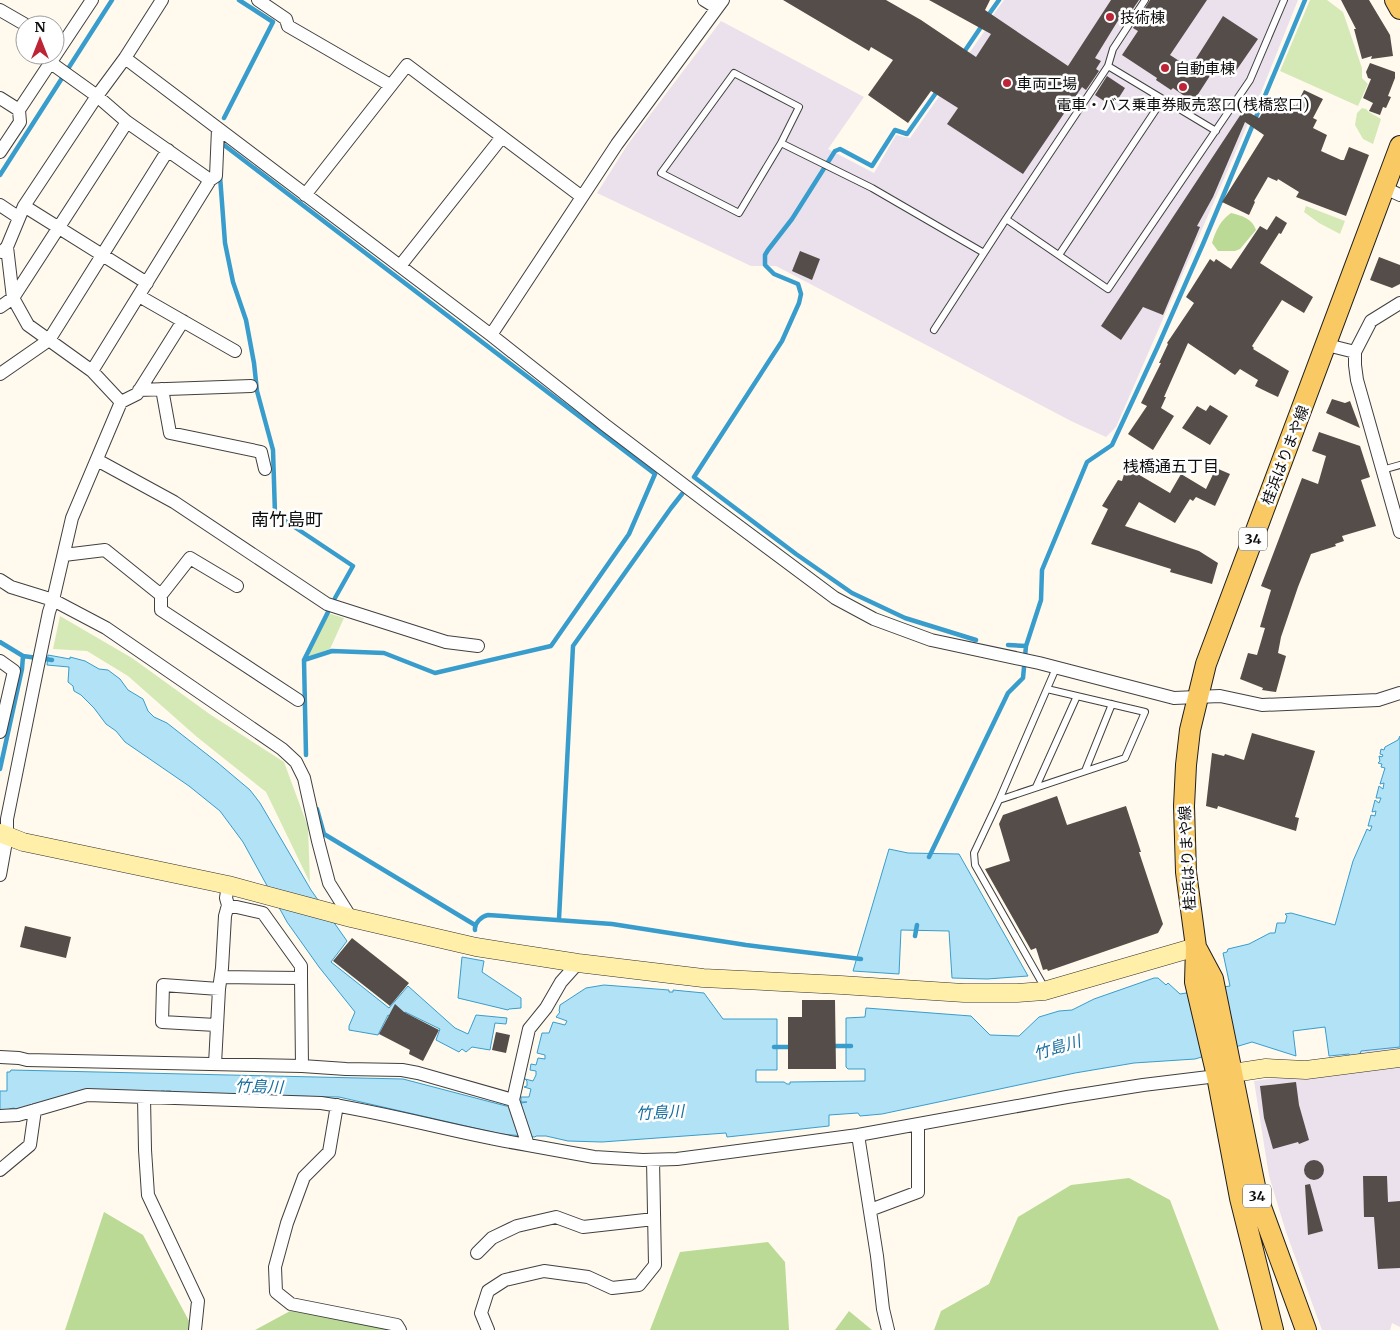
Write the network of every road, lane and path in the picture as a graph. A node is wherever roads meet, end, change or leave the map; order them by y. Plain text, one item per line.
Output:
1 (92, 0) edge
2 (162, 0) edge
3 (258, 0) edge
4 (704, 0) edge
5 (1145, 0) edge
6 (1284, 0) edge
7 (1395, 0) edge
8 (720, 4) edge
9 (1400, 9) edge
10 (0, 10) edge
11 (15, 19) edge
12 (65, 35) edge
13 (125, 58) junction
14 (54, 65) joint
15 (1108, 66) junction
16 (390, 86) junction
17 (97, 96) junction
18 (0, 98) edge
19 (1163, 99) junction
20 (20, 110) junction
21 (127, 122) junction
22 (218, 129) junction
23 (1216, 131) junction
24 (502, 137) junction
25 (781, 143) junction
26 (1400, 146) edge
27 (168, 150) junction
28 (0, 152) edge
29 (210, 180) junction
30 (1392, 192) edge
31 (305, 195) junction
32 (582, 197) junction
33 (0, 205) edge
34 (21, 211) junction
35 (1006, 219) junction
36 (58, 227) junction
37 (3, 251) edge
38 (984, 254) junction
39 (102, 255) junction
40 (1059, 255) junction
41 (400, 266) junction
42 (147, 283) junction
43 (139, 296) junction
44 (13, 298) junction
45 (0, 307) edge
46 (1398, 307) edge
47 (183, 321) junction
48 (934, 330) dead end
49 (491, 335) junction
50 (49, 340) junction
51 (1327, 345) junction
52 (235, 351) dead end
53 (1355, 352) junction
54 (92, 371) junction
55 (0, 374) edge
56 (251, 386) dead end
57 (162, 389) junction
58 (139, 390) junction
59 (121, 402) junction
60 (97, 460) junction
61 (1400, 465) edge
62 (264, 469) dead end
63 (1382, 470) junction
64 (1400, 532) edge
65 (64, 555) junction
66 (0, 580) edge
67 (238, 586) dead end
68 (160, 595) junction
69 (51, 606) junction
70 (478, 646) dead end
71 (0, 661) edge
72 (1056, 668) junction
73 (1047, 689) junction
74 (1400, 693) edge
75 (1077, 696) junction
76 (1198, 697) junction
77 (298, 700) dead end
78 (1112, 704) junction
79 (0, 732) edge
80 (1085, 771) junction
81 (1036, 787) junction
82 (999, 800) junction
83 (3, 834) edge
84 (0, 875) edge
85 (228, 885) junction
86 (228, 905) junction
87 (347, 917) junction
88 (1196, 947) junction
89 (578, 963) junction
90 (301, 978) junction
91 (220, 983) junction
92 (1046, 990) junction
93 (216, 1025) junction
94 (0, 1057) edge
95 (1400, 1058) edge
96 (216, 1064) junction
97 (302, 1066) junction
98 (1223, 1067) junction
99 (144, 1098) junction
100 (514, 1103) junction
101 (337, 1105) junction
102 (35, 1110) junction
103 (0, 1116) edge
104 (918, 1124) junction
105 (858, 1135) junction
106 (527, 1143) junction
107 (653, 1160) junction
108 (0, 1170) edge
109 (870, 1210) junction
110 (654, 1219) junction
111 (477, 1253) dead end
112 (195, 1330) edge
113 (400, 1330) edge
114 (488, 1330) edge
115 (888, 1330) edge
116 (1273, 1330) edge
117 (1306, 1330) edge

1 - 12 street
2 - 13 street
3 - 16 street
4 - 8 street
5 - 15 lane
6 - 23 lane
7 - 9 main road
8 - 32 street
10 - 11 street
13 - 17 street
13 - 22 street
14 - 17 street
14 - 20 street
15 - 19 lane
15 - 35 lane
16 - 24 street
16 - 31 street
17 - 21 street
17 - 34 street
18 - 20 street
19 - 23 lane
19 - 40 lane
20 - 28 street
21 - 27 street
21 - 36 street
22 - 29 street
22 - 31 street
23 - 40 lane
24 - 32 street
24 - 41 street
25 - 25 lane
25 - 38 lane
26 - 30 main road, 桂浜はりまや線 / 34
27 - 29 street
27 - 39 street
29 - 42 street
30 - 51 main road, 桂浜はりまや線 / 34
31 - 41 street
32 - 49 street
33 - 34 street
34 - 36 street
34 - 37 street
35 - 38 lane
35 - 40 lane
36 - 39 street
36 - 44 street
37 - 44 street
38 - 48 lane
39 - 42 street
39 - 50 street
41 - 49 street
42 - 43 street
43 - 47 street
43 - 54 street
44 - 45 street
44 - 50 street
46 - 53 street
47 - 52 street
47 - 58 street
49 - 72 street
50 - 54 street
50 - 55 street
51 - 53 street
51 - 76 main road, 桂浜はりまや線 / 34
53 - 63 street
54 - 59 street
56 - 57 street
57 - 58 street
57 - 62 street
58 - 59 street
59 - 60 street
60 - 65 street
60 - 70 street
61 - 63 lane
63 - 64 street
65 - 68 street
65 - 69 street
66 - 69 street
67 - 68 street
68 - 77 street
69 - 83 street
69 - 87 street
71 - 79 street
72 - 73 lane
72 - 76 street
73 - 75 lane
73 - 82 lane
74 - 76 street
75 - 78 lane
75 - 81 lane
76 - 88 main road, 桂浜はりまや線 / 34
78 - 80 lane
78 - 80 lane
80 - 81 lane
81 - 82 lane
82 - 92 lane
83 - 84 street
83 - 85 street
85 - 86 street
85 - 87 street
86 - 90 street
86 - 91 street
87 - 89 street
88 - 92 street
88 - 98 main road, 桂浜はりまや線 / 34
89 - 92 street
89 - 100 street
90 - 91 street
90 - 97 street
91 - 93 street
91 - 93 street
93 - 96 street
94 - 96 street
95 - 98 street
96 - 97 street
97 - 100 street
98 - 104 street
98 - 116 main road, 桂浜はりまや線 / 34
98 - 117 main road, 桂浜はりまや線 / 34
99 - 101 street
99 - 102 street
99 - 112 street
100 - 106 street
101 - 106 street
101 - 113 street
102 - 103 street
102 - 108 street
104 - 105 street
104 - 109 street
105 - 107 street
105 - 109 street
106 - 107 street
107 - 110 street
109 - 115 street
110 - 111 street
110 - 114 street

